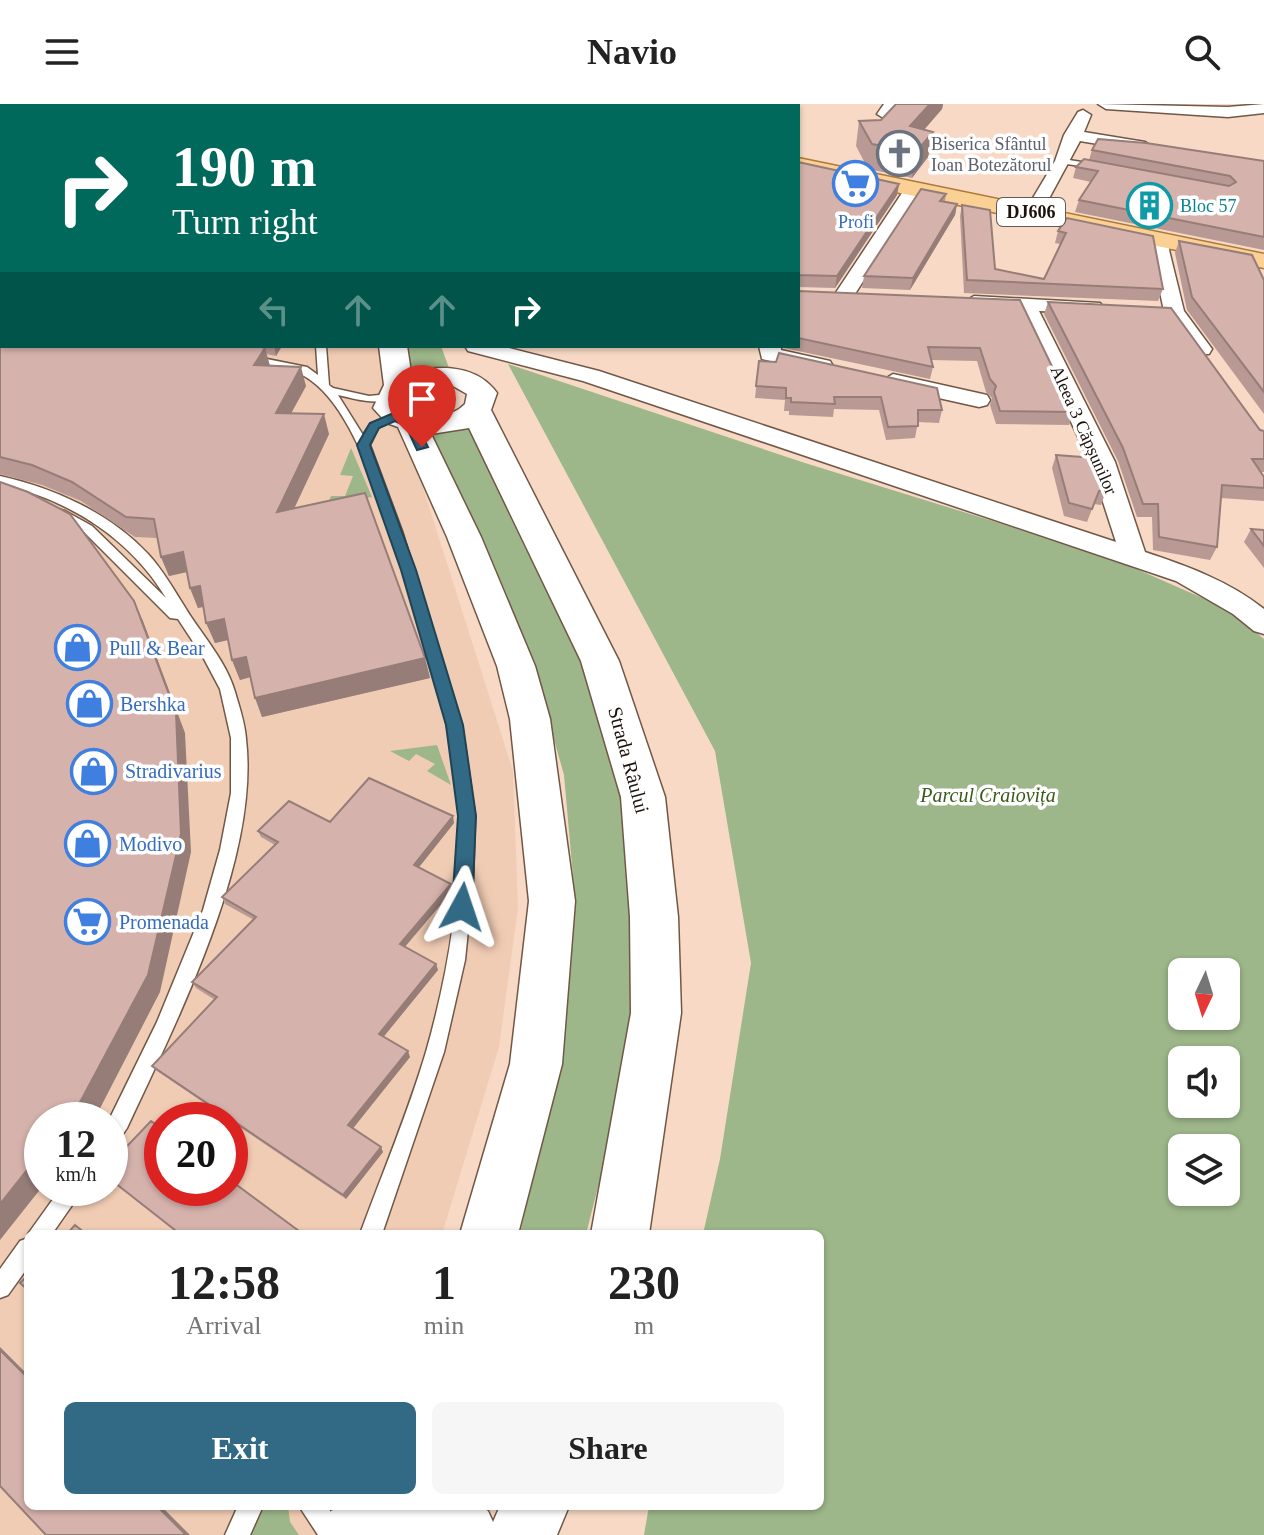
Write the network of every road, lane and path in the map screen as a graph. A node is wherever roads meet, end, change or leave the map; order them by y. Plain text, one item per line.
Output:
1 (1089, 104) edge
2 (1106, 104) edge
3 (1264, 108) edge
4 (1072, 135) junction
5 (1167, 150) edge
6 (1063, 161) junction
7 (800, 165) edge
8 (1117, 171) edge
9 (914, 188) junction
10 (1033, 213) junction
11 (1161, 240) junction
12 (1264, 261) edge
13 (873, 298) edge
14 (949, 301) edge
15 (1025, 304) junction
16 (1114, 308) edge
17 (321, 348) edge
18 (393, 348) edge
19 (450, 348) edge
20 (484, 348) edge
21 (770, 348) edge
22 (229, 356) edge
23 (1210, 361) edge
24 (845, 371) edge
25 (875, 377) edge
26 (326, 388) junction
27 (466, 394) junction
28 (979, 400) dead end
29 (399, 406) junction
30 (364, 445) junction
31 (0, 480) edge
32 (0, 491) edge
33 (1133, 559) junction
34 (1264, 624) edge
35 (193, 631) junction
36 (128, 1104) edge
37 (60, 1206) edge
38 (42, 1230) edge
39 (373, 1230) edge
40 (490, 1230) edge
41 (621, 1230) edge
42 (24, 1254) edge
43 (0, 1287) edge
44 (249, 1510) edge
45 (322, 1510) edge
46 (533, 1510) edge
47 (362, 1525) edge
48 (237, 1535) edge
49 (464, 1535) edge
50 (522, 1535) edge

1 - 4 street
2 - 3 street
4 - 5 street
4 - 6 street
6 - 8 lane
6 - 10 street
7 - 9 main road, DJ606
9 - 10 main road, DJ606
9 - 13 street
10 - 11 main road, DJ606
11 - 12 main road, DJ606
11 - 23 street
14 - 15 street
15 - 16 street
15 - 33 street, Aleea 3 Căpșunilor
17 - 26 lane
18 - 29 main road
19 - 27 main road, Strada Râului
20 - 33 street
21 - 24 street
22 - 26 lane
25 - 28 street
26 - 29 lane
26 - 30 lane
27 - 29 main road
27 - 29 main road
27 - 41 main road, Strada Râului
29 - 30 lane
29 - 40 main road
30 - 39 lane
31 - 35 lane
32 - 35 lane
33 - 34 street
35 - 36 lane
37 - 38 lane
42 - 43 lane
44 - 48 lane
45 - 47 lane
46 - 50 main road
47 - 49 main road

